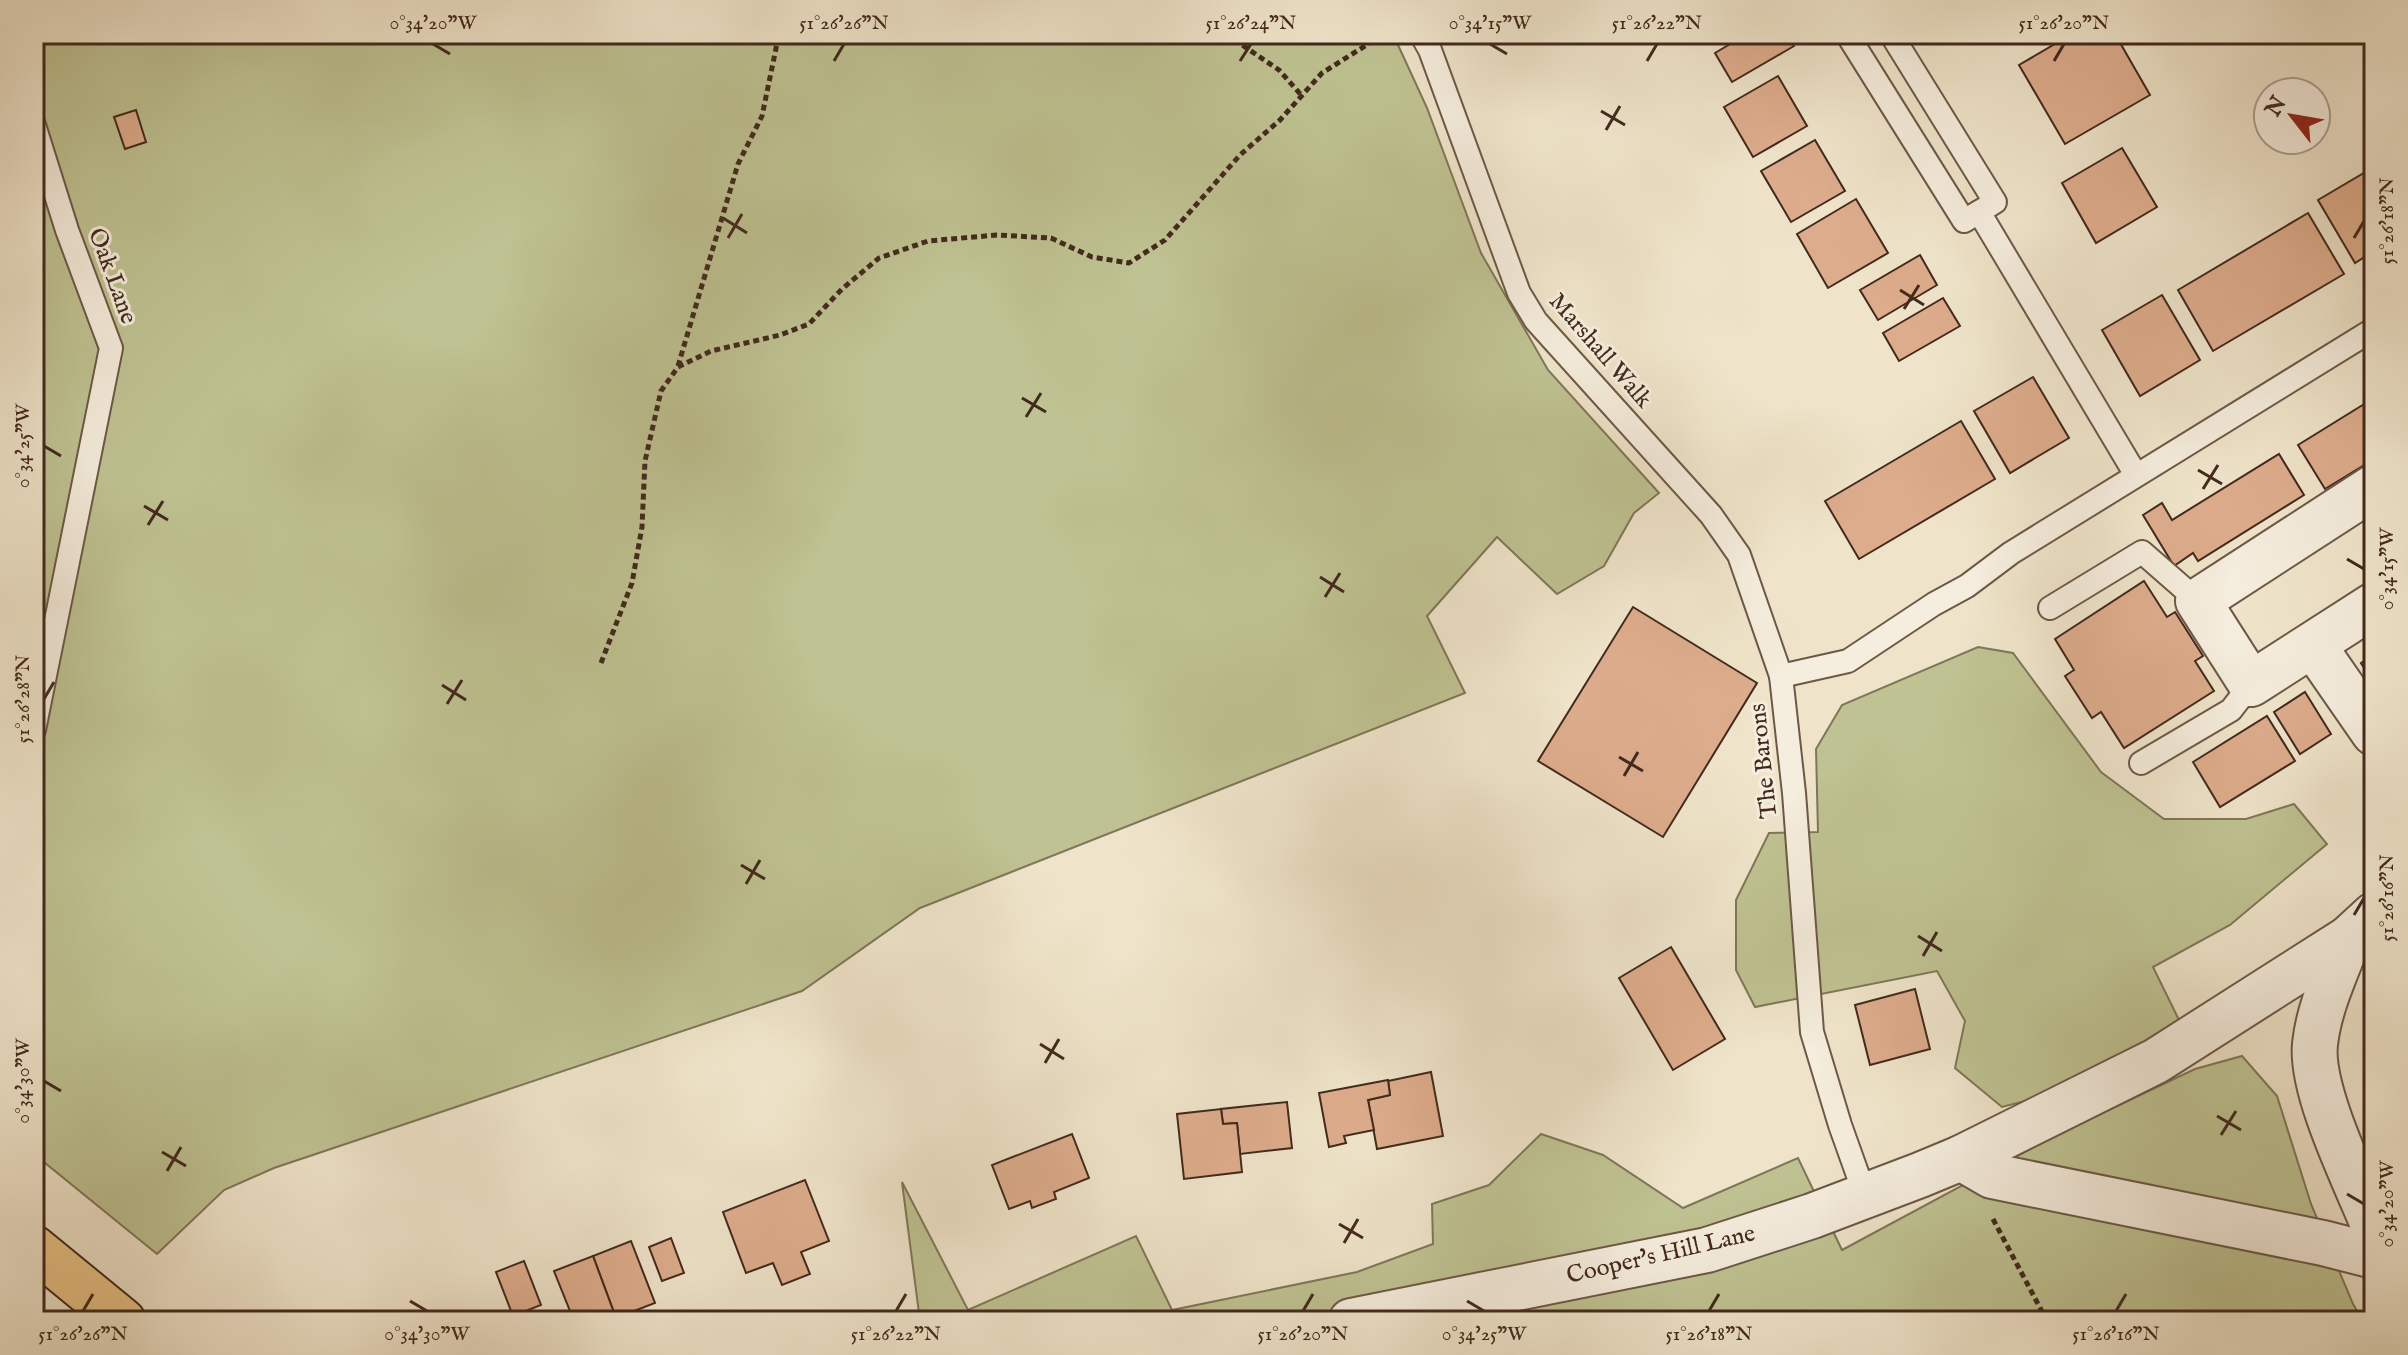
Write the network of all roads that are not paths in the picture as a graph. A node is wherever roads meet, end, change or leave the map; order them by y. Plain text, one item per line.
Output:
1 (1421, 34) edge
2 (1847, 34) edge
3 (1891, 34) edge
4 (34, 125) edge
5 (1979, 212) junction
6 (2374, 329) edge
7 (2136, 475) junction
8 (2374, 487) edge
9 (2198, 601) junction
10 (2374, 605) edge
11 (2050, 608) dead end
12 (2313, 645) junction
13 (1781, 676) junction
14 (2251, 684) junction
15 (34, 730) edge
16 (2374, 733) edge
17 (2141, 763) dead end
18 (2361, 926) edge
19 (1961, 1158) junction
20 (1865, 1195) junction
21 (2374, 1227) edge
22 (34, 1248) edge
23 (2374, 1256) edge
24 (123, 1321) edge
25 (1351, 1321) edge

1 - 13 lane, Marshall Walk
2 - 5 lane
3 - 5 lane
4 - 15 lane, Oak Lane
5 - 7 lane
6 - 7 lane, The Barons
7 - 13 lane, The Barons
8 - 9 street
9 - 11 lane
9 - 14 street
10 - 12 street
12 - 14 street
12 - 16 street
13 - 20 lane, The Barons
14 - 17 lane
18 - 19 street, Cooper's Hill Lane
18 - 21 street, Cooper's Hill Lane
19 - 20 street, Cooper's Hill Lane
19 - 23 street
20 - 25 street, Cooper's Hill Lane
22 - 24 main road

